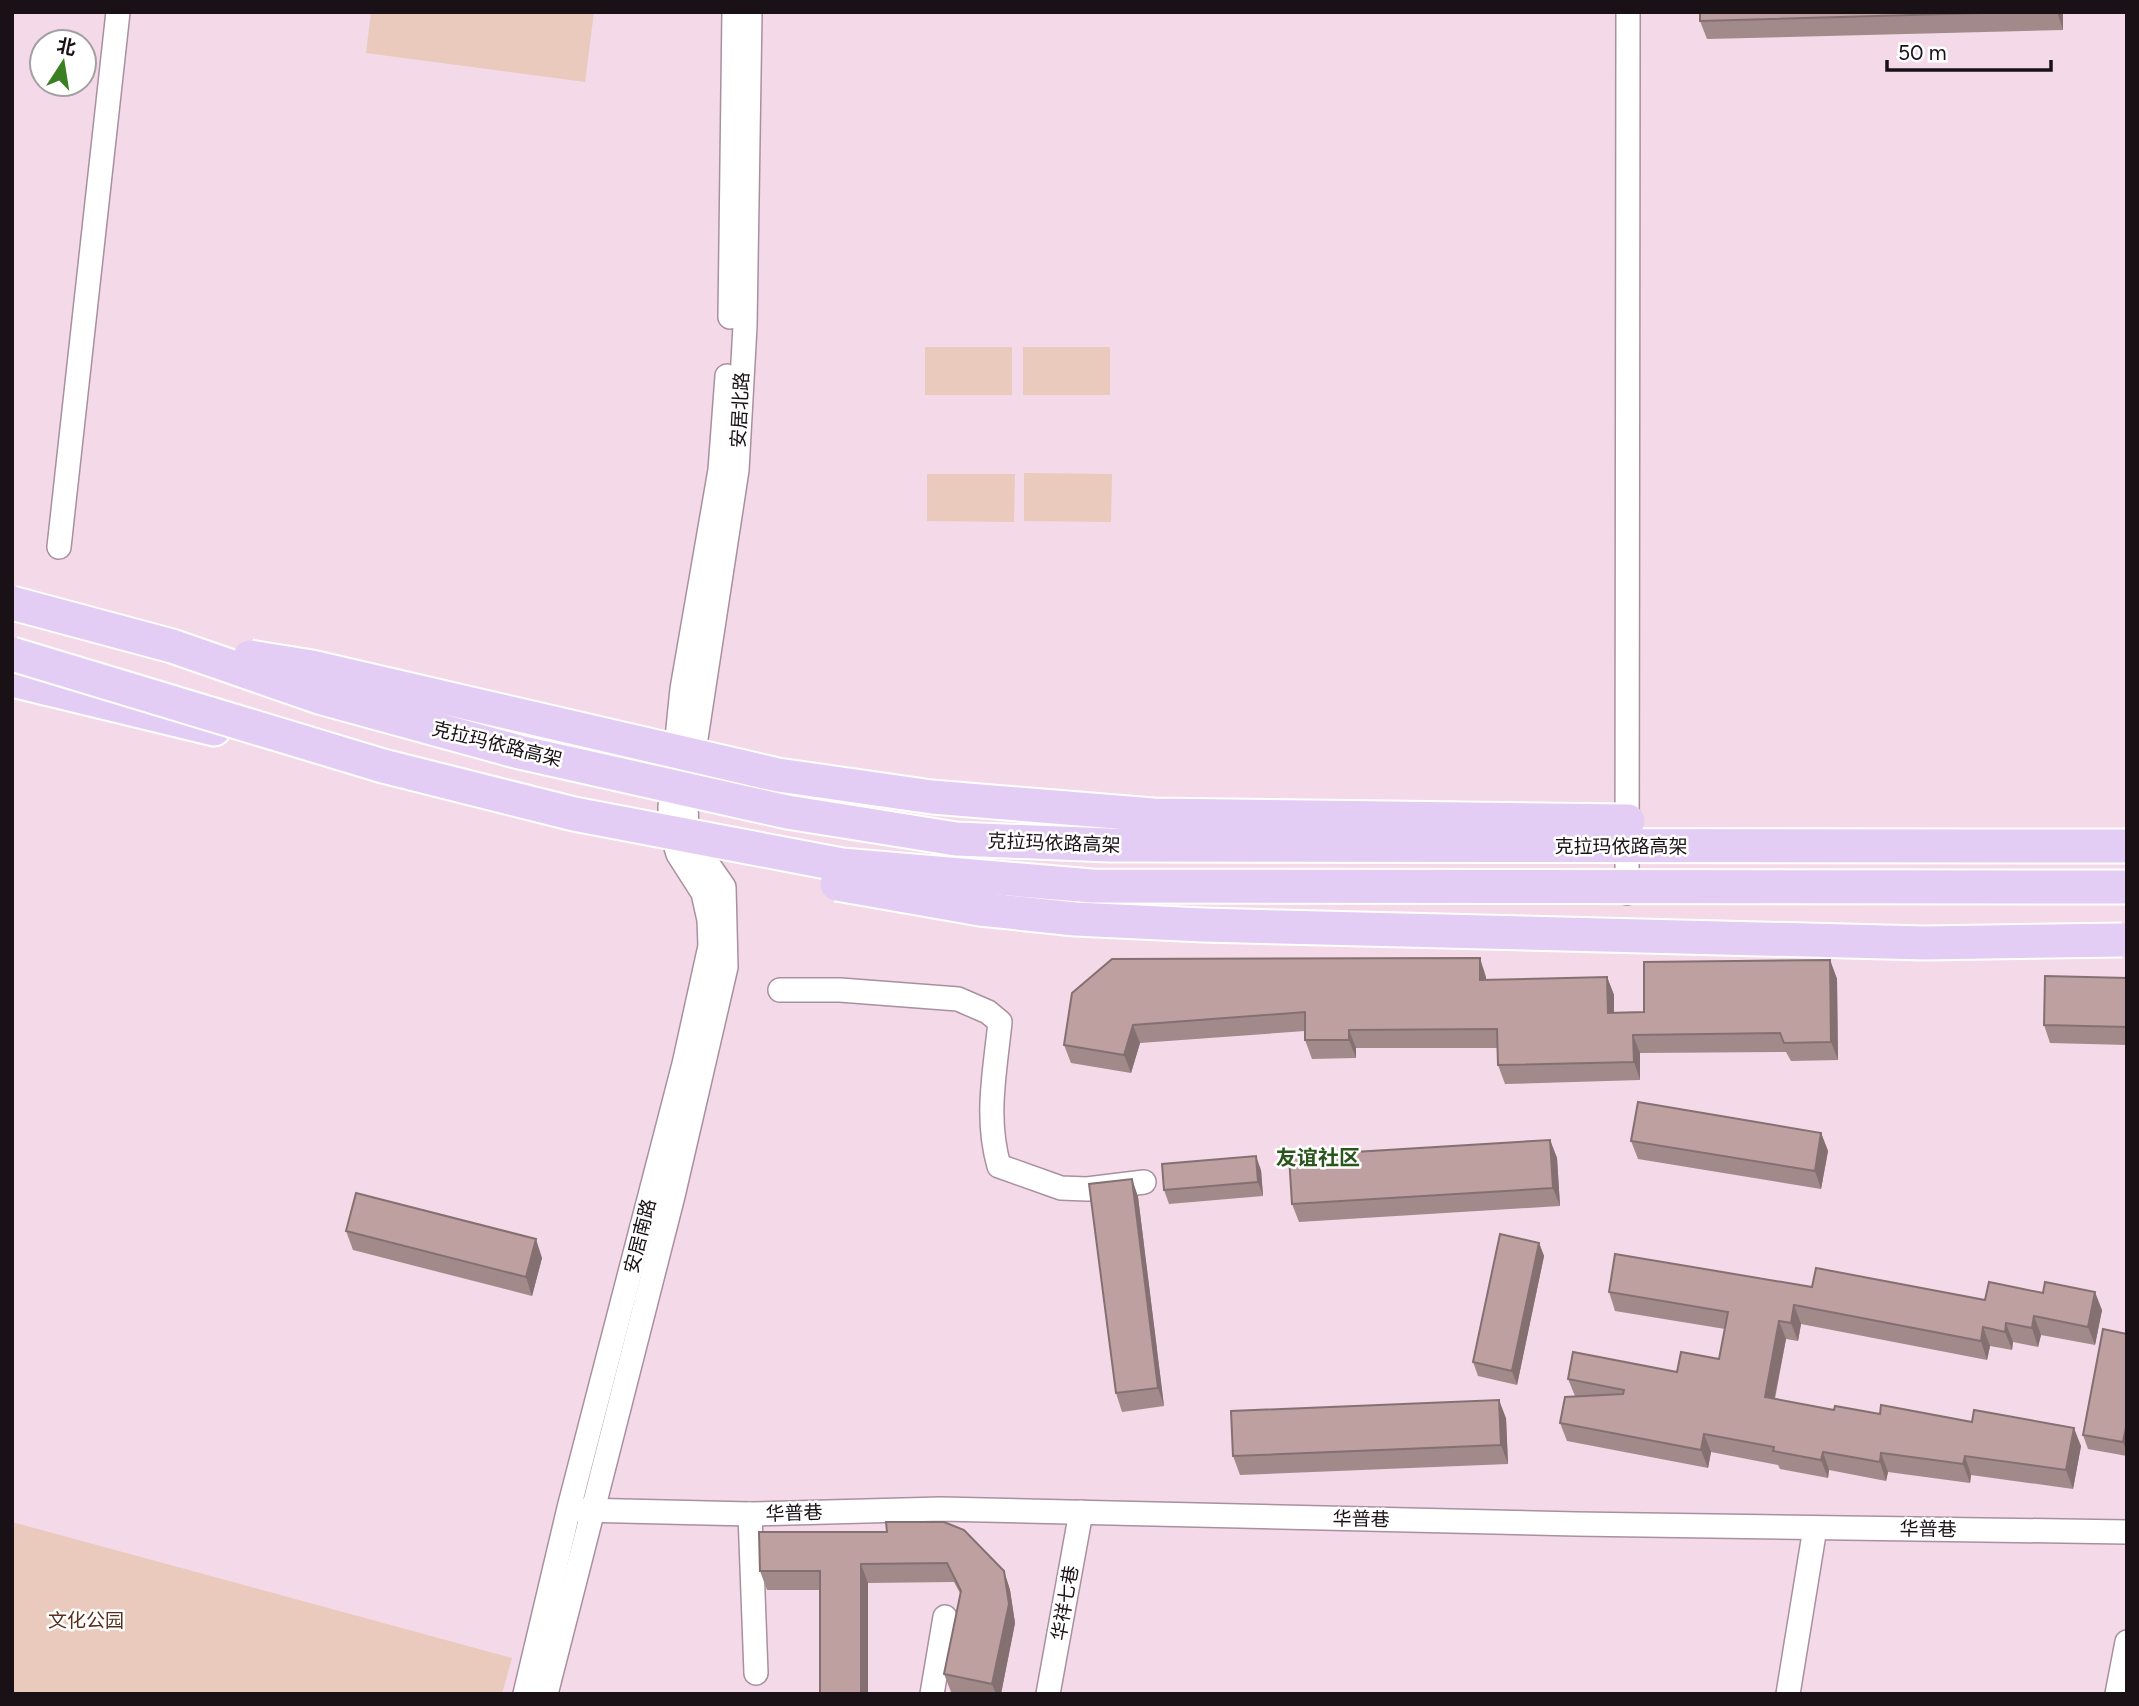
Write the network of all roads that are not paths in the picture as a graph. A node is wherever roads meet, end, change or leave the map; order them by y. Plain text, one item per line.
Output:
1 (118, 12) edge
2 (734, 12) edge
3 (750, 12) edge
4 (1628, 12) edge
5 (59, 547) dead end
6 (12, 603) edge
7 (172, 646) junction
8 (12, 654) edge
9 (12, 680) edge
10 (383, 766) junction
11 (673, 783) joint
12 (686, 804) joint
13 (574, 814) junction
14 (1628, 821) junction
15 (2127, 846) edge
16 (2127, 887) edge
17 (1627, 893) dead end
18 (2124, 940) edge
19 (780, 990) dead end
20 (1143, 1182) dead end
21 (569, 1508) junction
22 (595, 1512) junction
23 (1081, 1512) junction
24 (750, 1514) junction
25 (1815, 1528) junction
26 (2127, 1532) edge
27 (945, 1617) dead end
28 (2127, 1642) edge
29 (756, 1673) dead end
30 (525, 1694) edge
31 (546, 1694) edge
32 (932, 1694) edge
33 (1048, 1694) edge
34 (1788, 1694) edge
35 (2117, 1694) edge

1 - 5 street
2 - 11 street, 安居北路
3 - 12 street, 安居北路
4 - 14 street
6 - 7 highway, 克拉玛依路高架, bridge
7 - 14 highway, bridge
7 - 15 highway, 克拉玛依路高架, bridge
8 - 10 highway, 克拉玛依路高架, bridge
9 - 10 highway, bridge
10 - 13 highway, 克拉玛依路高架, bridge
11 - 21 street, 安居南路
12 - 22 street, 安居南路
13 - 16 highway, 克拉玛依路高架, bridge
13 - 18 highway, bridge
14 - 17 street
19 - 20 street
21 - 22 street, 华普巷
21 - 30 street, 安居南路
22 - 24 street, 华普巷
22 - 31 street, 安居南路
23 - 24 street, 华普巷
23 - 25 street, 华普巷
23 - 33 street, 华祥七巷
24 - 29 street
25 - 26 street, 华普巷
25 - 34 street
27 - 32 street
28 - 35 street

